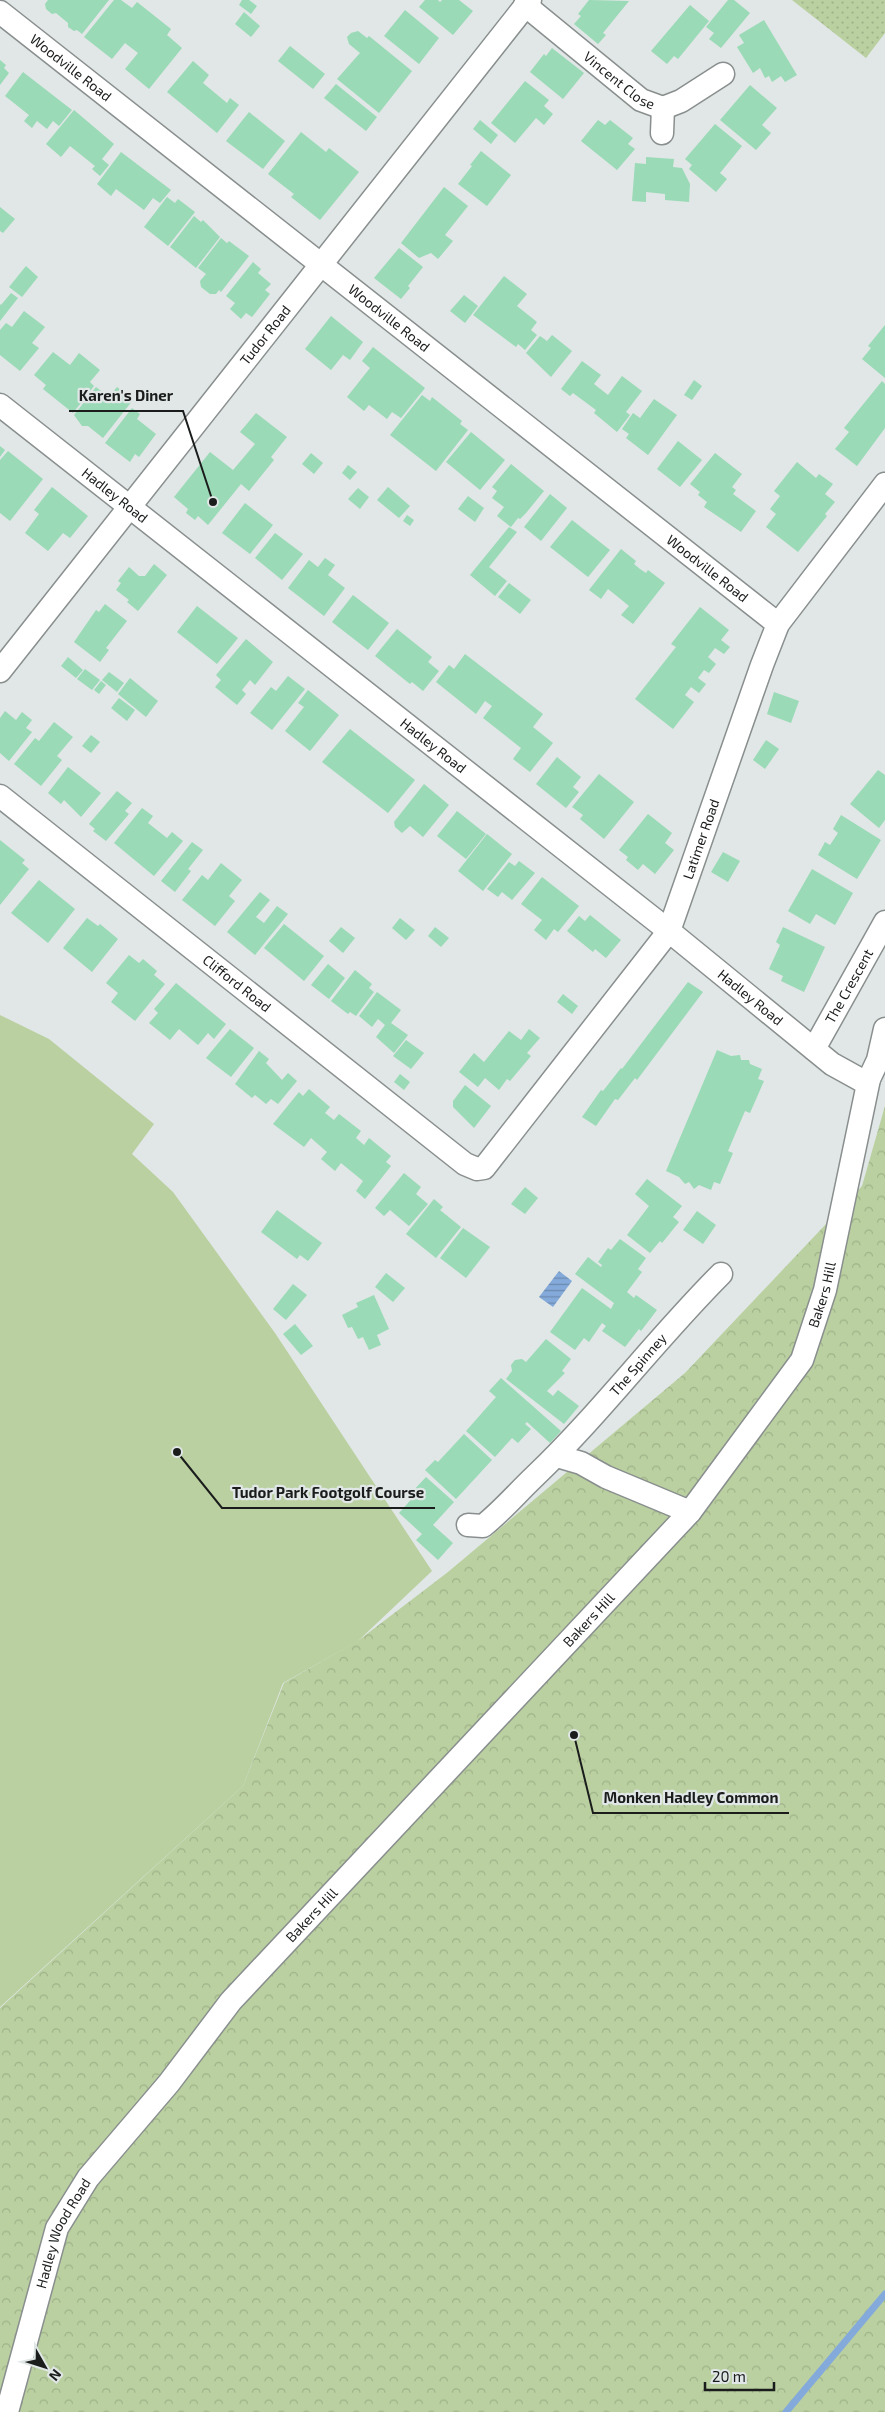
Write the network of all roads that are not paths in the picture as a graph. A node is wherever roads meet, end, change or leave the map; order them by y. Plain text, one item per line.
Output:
1 (528, 3) edge
2 (0, 12) edge
3 (723, 74) dead end
4 (663, 108) junction
5 (662, 133) dead end
6 (321, 265) junction
7 (0, 405) edge
8 (885, 484) edge
9 (130, 506) junction
10 (778, 624) junction
11 (0, 672) edge
12 (0, 796) edge
13 (885, 922) edge
14 (668, 931) junction
15 (885, 1029) edge
16 (814, 1048) junction
17 (869, 1079) junction
18 (477, 1169) joint
19 (721, 1274) dead end
20 (557, 1456) junction
21 (690, 1512) junction
22 (468, 1525) dead end
23 (169, 2083) joint
24 (7, 2412) edge

1 - 4 street, Vincent Close
1 - 6 street, Tudor Road
2 - 6 street, Woodville Road
3 - 4 street, Vincent Close
4 - 5 street
6 - 9 street, Tudor Road
6 - 10 street, Woodville Road
7 - 9 street, Hadley Road
8 - 10 street, Latimer Road
9 - 11 street, Tudor Road
9 - 14 street, Hadley Road
10 - 14 street, Latimer Road
12 - 18 street, Clifford Road
13 - 16 street, The Crescent
14 - 16 street, Hadley Road
14 - 18 street, Latimer Road
15 - 17 street, Bakers Hill
16 - 17 street, Hadley Road
17 - 21 street, Bakers Hill
19 - 20 street, The Spinney
20 - 21 street
20 - 22 street, The Spinney
21 - 23 street, Bakers Hill
23 - 24 street, Hadley Wood Road

